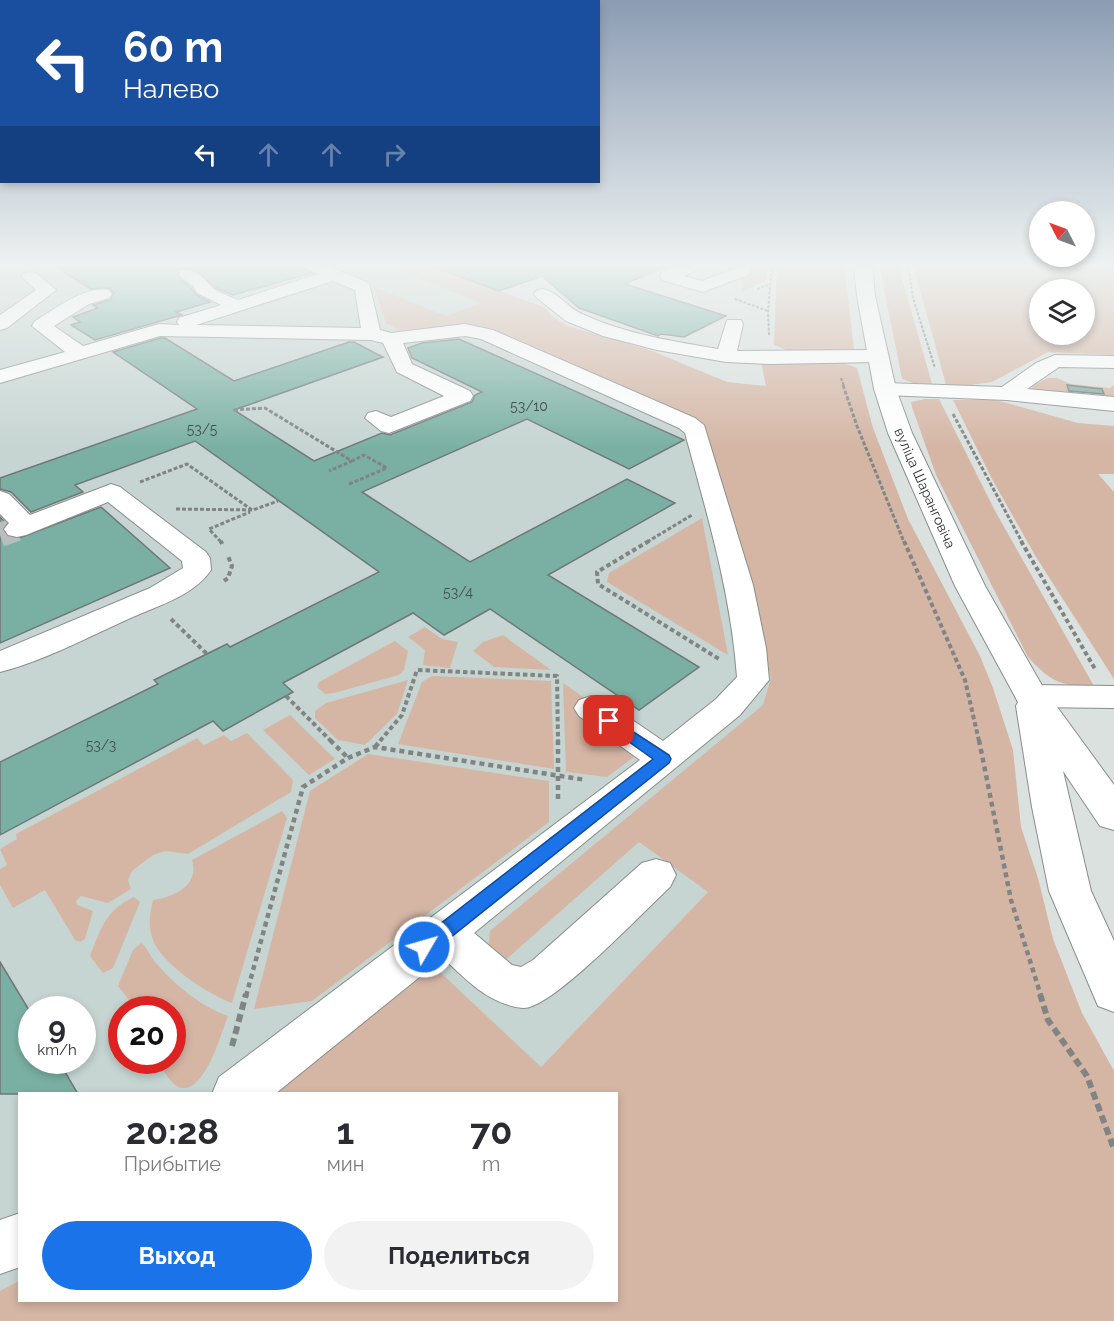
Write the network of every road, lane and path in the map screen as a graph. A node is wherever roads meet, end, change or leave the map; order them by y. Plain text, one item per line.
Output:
1 (42, 326) edge
2 (173, 326) edge
3 (377, 326) edge
4 (594, 326) edge
5 (734, 326) edge
6 (769, 326) edge
7 (871, 326) edge
8 (922, 326) edge
9 (159, 330) junction
10 (381, 337) junction
11 (80, 353) junction
12 (726, 356) junction
13 (847, 356) junction
14 (877, 356) junction
15 (770, 358) junction
16 (1114, 362) edge
17 (1036, 372) junction
18 (0, 377) edge
19 (1114, 379) edge
20 (885, 389) junction
21 (943, 393) junction
22 (1007, 394) junction
23 (1114, 404) edge
24 (234, 410) dead end
25 (376, 418) dead end
26 (1114, 420) edge
27 (352, 461) junction
28 (329, 471) dead end
29 (349, 484) dead end
30 (0, 499) edge
31 (121, 500) junction
32 (716, 500) junction
33 (278, 501) dead end
34 (253, 510) junction
35 (149, 598) junction
36 (207, 654) dead end
37 (0, 662) edge
38 (753, 680) junction
39 (286, 696) dead end
40 (1031, 696) junction
41 (1113, 697) edge
42 (591, 708) dead end
43 (375, 747) junction
44 (348, 758) junction
45 (664, 759) junction
46 (559, 775) junction
47 (630, 787) junction
48 (1114, 815) edge
49 (558, 843) junction
50 (656, 875) dead end
51 (443, 932) junction
52 (1114, 991) edge
53 (232, 1048) dead end
54 (239, 1092) edge
55 (1114, 1149) edge
56 (18, 1241) edge
57 (0, 1247) edge

1 - 11 lane
2 - 9 lane
3 - 10 lane
4 - 12 lane
5 - 12 lane
6 - 15 path
7 - 14 main road, вуліца Шаранговіча
8 - 21 path
9 - 10 lane
9 - 11 lane
10 - 25 lane
10 - 32 lane
11 - 18 lane
12 - 15 lane
13 - 14 lane
13 - 15 lane
13 - 55 path
14 - 20 main road, вуліца Шаранговіча
16 - 17 lane
17 - 19 lane
17 - 22 lane
20 - 21 lane
20 - 40 main road, вуліца Шаранговіча
21 - 22 lane
21 - 41 path
22 - 23 lane
22 - 26 lane
24 - 27 path
27 - 28 path
27 - 29 path
30 - 31 lane
31 - 34 path
31 - 34 path
31 - 35 lane
32 - 38 lane
32 - 38 path
33 - 34 path
35 - 36 path
35 - 37 lane
38 - 45 lane
39 - 44 path
40 - 41 lane
40 - 48 main road, вуліца Шаранговіча
40 - 52 main road, вуліца Шаранговіча
42 - 45 lane
43 - 44 path
43 - 46 path
43 - 46 path
44 - 53 path
45 - 47 lane
46 - 47 path
46 - 49 path
47 - 49 lane
49 - 51 lane
50 - 51 lane
51 - 54 lane
56 - 57 lane

